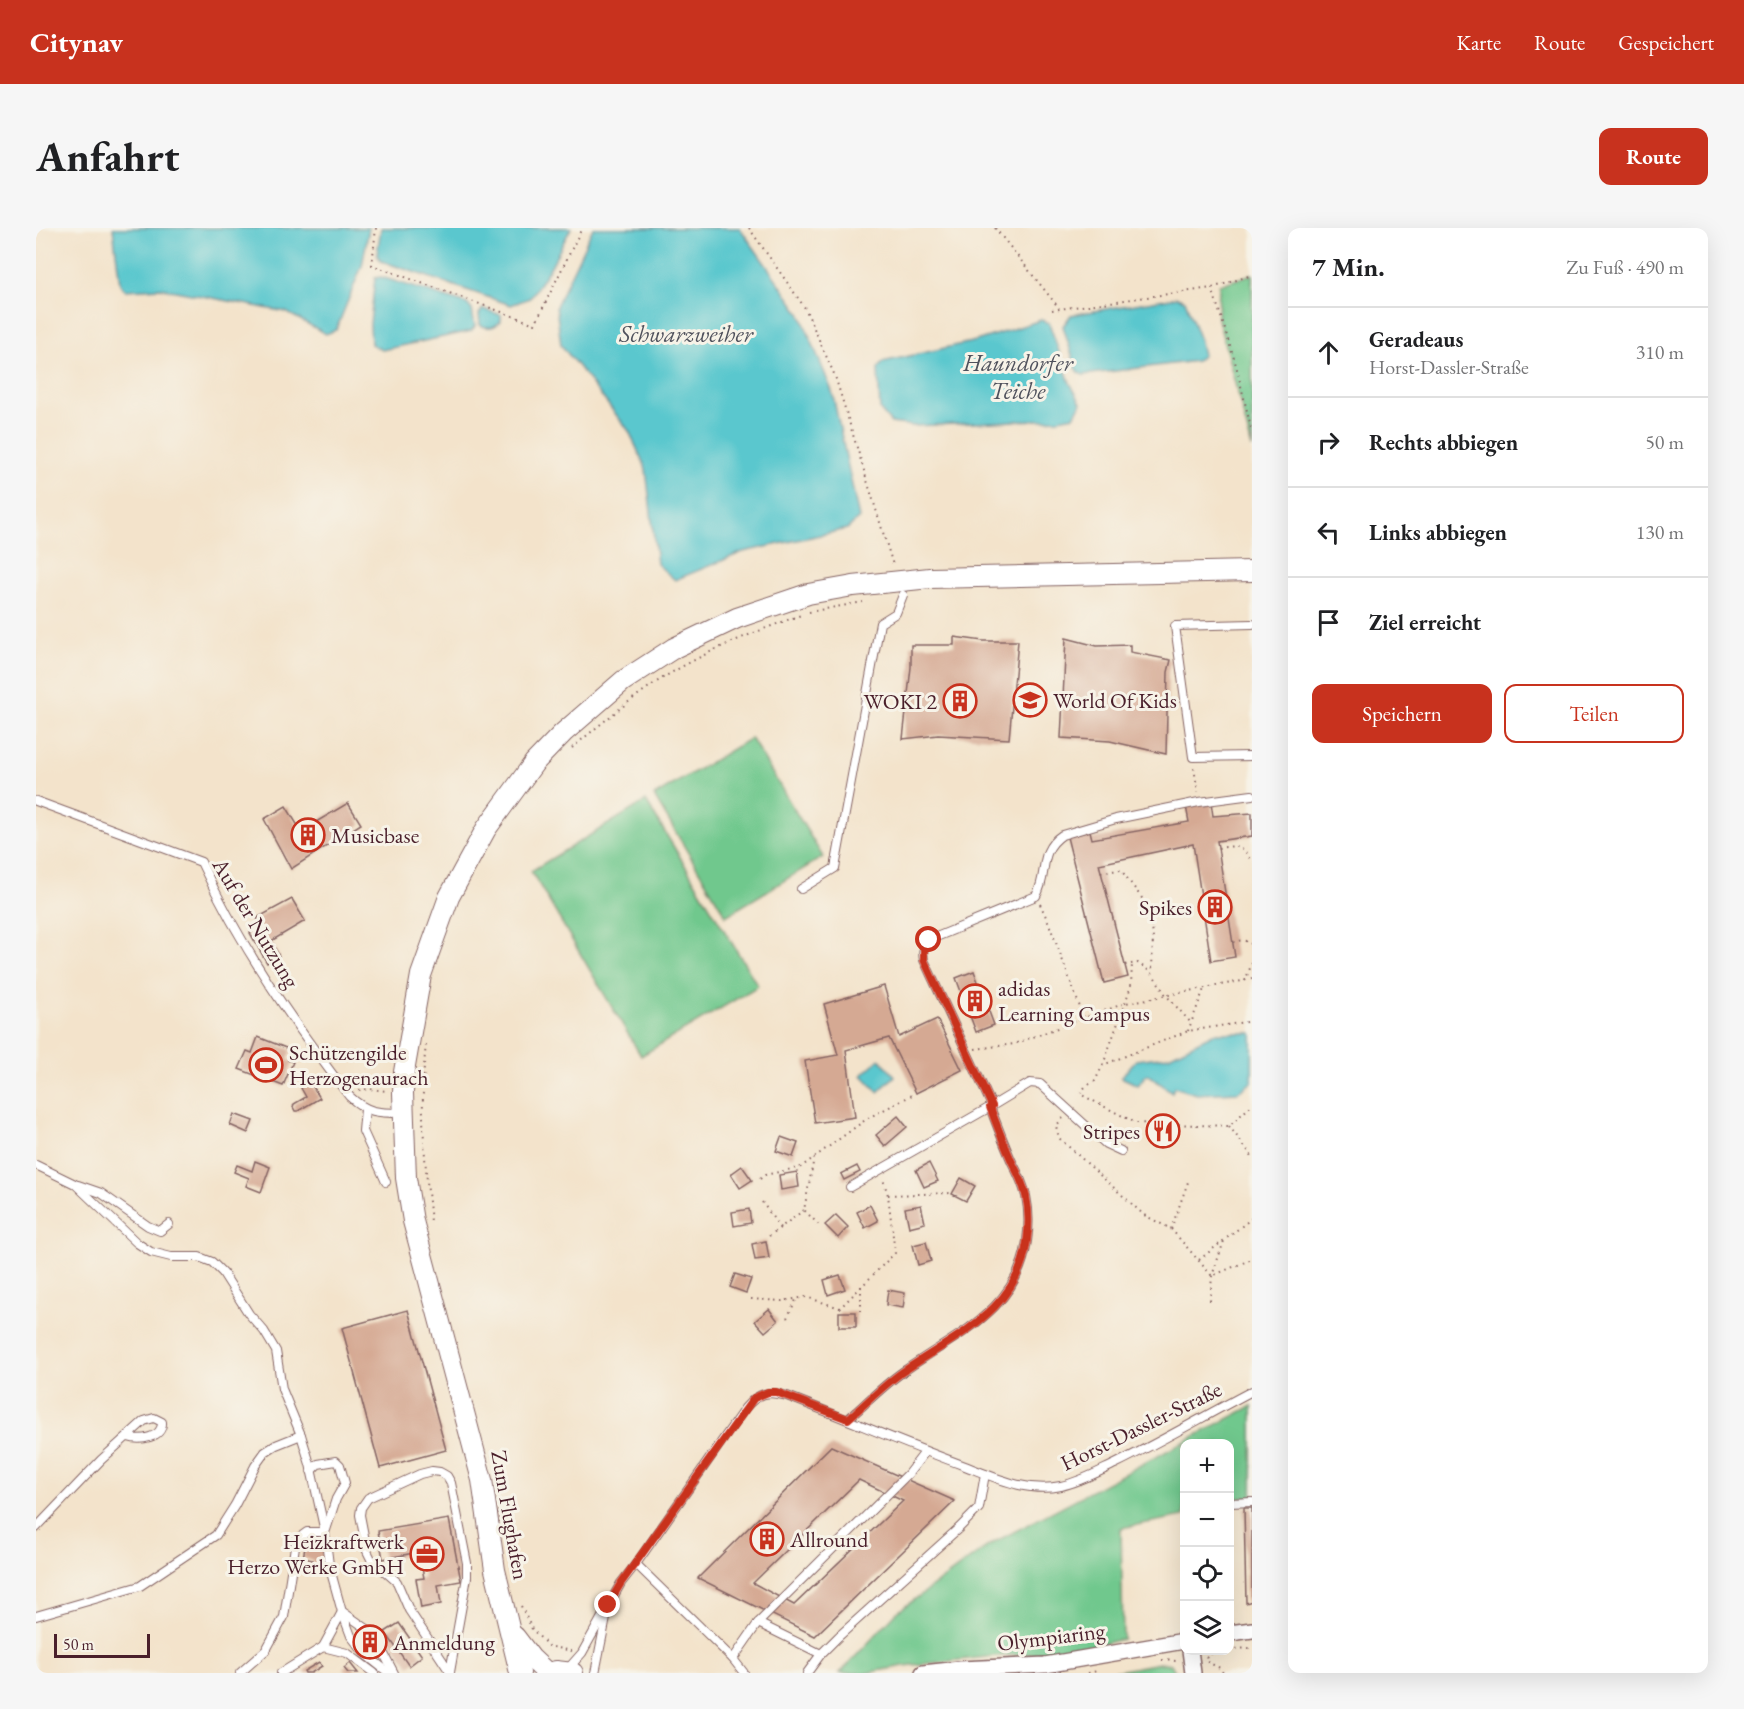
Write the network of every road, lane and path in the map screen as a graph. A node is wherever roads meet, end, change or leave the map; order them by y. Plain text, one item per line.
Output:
1 (376, 228) edge
2 (582, 228) edge
3 (749, 228) edge
4 (995, 228) edge
5 (1252, 275) edge
6 (1212, 288) junction
7 (1060, 309) junction
8 (1052, 310) dead end
9 (1252, 432) edge
10 (1252, 571) edge
11 (901, 588) junction
12 (868, 602) dead end
13 (1252, 624) edge
14 (565, 754) dead end
15 (1252, 756) edge
16 (1193, 758) junction
17 (1252, 795) edge
18 (36, 801) edge
19 (1199, 802) junction
20 (1218, 848) dead end
21 (1252, 861) edge
22 (1101, 872) dead end
23 (801, 889) dead end
24 (1036, 896) junction
25 (1233, 942) dead end
26 (1252, 945) edge
27 (1132, 963) junction
28 (1252, 963) edge
29 (1125, 965) dead end
30 (1152, 973) junction
31 (1252, 979) edge
32 (1245, 981) junction
33 (1204, 988) junction
34 (1166, 995) junction
35 (1126, 1003) junction
36 (1084, 1018) junction
37 (1252, 1021) edge
38 (1191, 1023) junction
39 (1188, 1031) junction
40 (426, 1046) dead end
41 (967, 1050) junction
42 (1103, 1065) junction
43 (403, 1093) junction
44 (916, 1093) dead end
45 (1080, 1094) junction
46 (349, 1096) junction
47 (1252, 1106) edge
48 (991, 1107) junction
49 (365, 1109) junction
50 (1070, 1110) junction
51 (403, 1113) junction
52 (1229, 1126) junction
53 (1121, 1151) dead end
54 (1252, 1156) edge
55 (814, 1158) junction
56 (36, 1165) edge
57 (880, 1171) junction
58 (760, 1179) dead end
59 (386, 1182) dead end
60 (1188, 1182) dead end
61 (75, 1184) junction
62 (850, 1187) dead end
63 (952, 1193) dead end
64 (888, 1195) junction
65 (762, 1202) dead end
66 (804, 1210) junction
67 (1252, 1218) edge
68 (169, 1224) dead end
69 (821, 1227) dead end
70 (780, 1228) junction
71 (1171, 1228) junction
72 (432, 1229) dead end
73 (770, 1236) dead end
74 (1224, 1241) junction
75 (1252, 1259) edge
76 (1198, 1260) junction
77 (1212, 1276) junction
78 (861, 1286) junction
79 (798, 1298) junction
80 (751, 1299) dead end
81 (1210, 1301) dead end
82 (861, 1311) dead end
83 (787, 1317) dead end
84 (1252, 1392) edge
85 (848, 1419) junction
86 (301, 1435) junction
87 (128, 1437) dead end
88 (925, 1452) junction
89 (311, 1471) junction
90 (985, 1474) junction
91 (1252, 1502) edge
92 (1234, 1503) edge
93 (506, 1521) dead end
94 (36, 1528) edge
95 (325, 1532) junction
96 (636, 1564) junction
97 (514, 1576) dead end
98 (520, 1604) dead end
99 (608, 1605) junction
100 (342, 1612) junction
101 (36, 1616) edge
102 (758, 1623) junction
103 (1252, 1630) edge
104 (510, 1631) junction
105 (1234, 1632) edge
106 (1180, 1642) edge
107 (548, 1646) dead end
108 (323, 1647) junction
109 (1252, 1648) edge
110 (1234, 1649) edge
111 (821, 1654) junction
112 (1210, 1655) edge
113 (733, 1659) junction
114 (1157, 1661) dead end
115 (1192, 1662) edge
116 (1100, 1671) dead end
117 (450, 1672) edge
118 (558, 1672) edge
119 (240, 1673) edge
120 (281, 1673) edge
121 (374, 1673) edge
122 (389, 1673) edge
123 (394, 1673) edge
124 (520, 1673) edge
125 (595, 1673) edge
126 (744, 1673) edge
127 (807, 1673) edge
128 (923, 1673) edge
129 (1088, 1673) edge
130 (1223, 1673) edge

1 - 2 path
3 - 11 path
4 - 7 path
5 - 6 path
6 - 7 path
6 - 9 path
7 - 8 path
10 - 11 street, Zum Flughafen
11 - 23 lane
11 - 43 street, Zum Flughafen
12 - 14 path
13 - 16 lane
15 - 16 lane
16 - 19 path
17 - 19 lane
18 - 46 lane, Auf der Nutzung
19 - 24 lane
20 - 21 path
22 - 30 path
24 - 36 path
24 - 41 lane
25 - 26 path
27 - 29 path
27 - 30 path
27 - 35 path
28 - 32 path
30 - 34 path
31 - 32 path
32 - 33 path
33 - 34 path
33 - 38 path
34 - 35 path
34 - 38 path
35 - 36 path
35 - 42 path
36 - 41 path
37 - 39 path
38 - 39 path
39 - 42 path
40 - 72 path
41 - 48 lane
42 - 45 path
43 - 46 path
43 - 51 street, Zum Flughafen
44 - 55 path
45 - 50 path
45 - 52 path
46 - 49 lane, Auf der Nutzung
47 - 52 path
48 - 50 lane
48 - 57 lane
48 - 85 lane
49 - 51 lane
49 - 59 lane
50 - 53 lane
50 - 71 path
51 - 104 street, Zum Flughafen
52 - 54 path
55 - 58 path
55 - 66 path
56 - 61 lane
57 - 62 lane
57 - 64 path
60 - 71 path
61 - 68 lane
61 - 86 lane
63 - 64 path
64 - 78 path
65 - 70 path
66 - 69 path
66 - 70 path
67 - 74 path
70 - 73 path
71 - 76 path
74 - 76 path
74 - 77 path
75 - 77 path
76 - 77 path
77 - 81 path
78 - 79 path
78 - 82 path
79 - 80 path
79 - 83 path
84 - 90 lane, Horst-Dassler-Straße
85 - 88 lane, Horst-Dassler-Straße
85 - 96 lane, Horst-Dassler-Straße
86 - 89 lane
86 - 101 lane
87 - 94 lane
88 - 90 lane, Horst-Dassler-Straße
88 - 102 lane
89 - 95 lane
89 - 95 lane
90 - 111 lane
91 - 92 lane
93 - 97 path
95 - 100 lane
95 - 119 lane
96 - 99 lane, Horst-Dassler-Straße
96 - 113 lane
98 - 107 path
99 - 118 lane, Horst-Dassler-Straße
99 - 125 lane
100 - 108 lane
100 - 122 lane
100 - 123 lane
102 - 111 lane
102 - 113 lane
103 - 105 street
104 - 118 street, Zum Flughafen
104 - 124 street, Zum Flughafen
106 - 128 street, Olympiaring
108 - 120 lane
108 - 121 lane
109 - 110 path
111 - 127 lane
112 - 130 path
113 - 126 lane
114 - 115 path
116 - 129 path
117 - 117 lane

